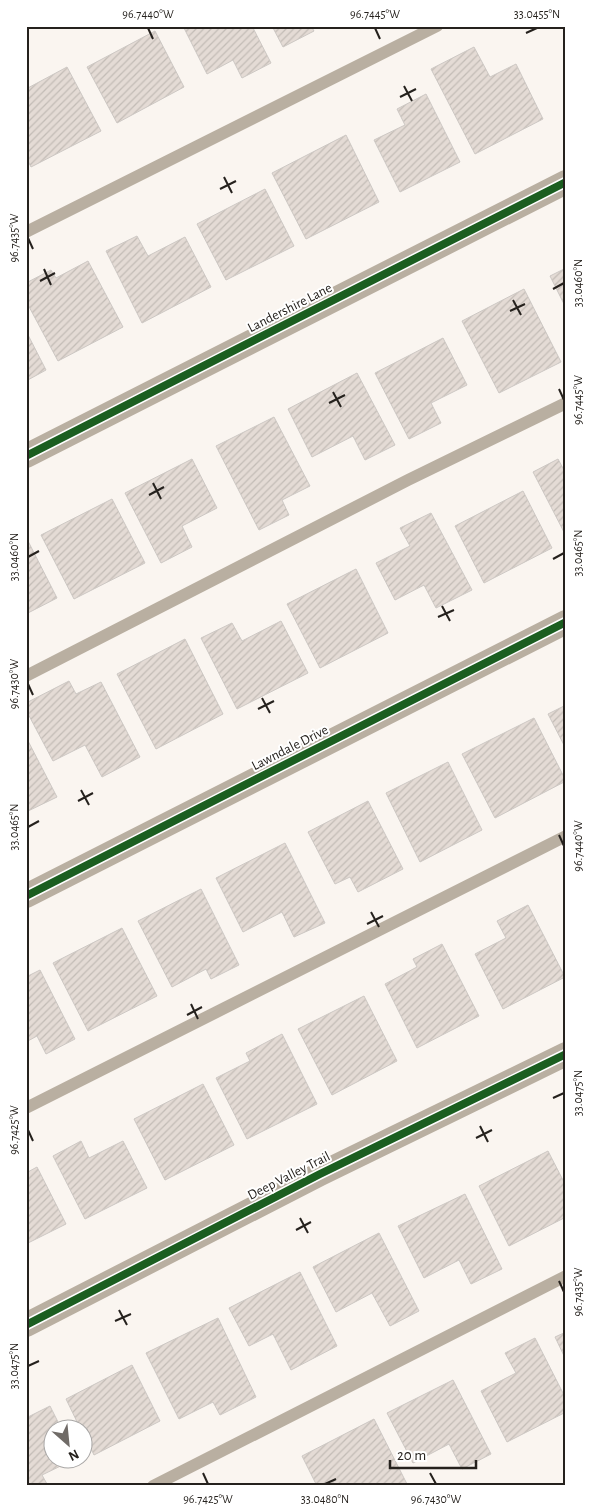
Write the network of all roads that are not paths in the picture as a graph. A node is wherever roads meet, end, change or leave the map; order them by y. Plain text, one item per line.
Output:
1 (437, 26) edge
2 (566, 182) edge
3 (26, 232) edge
4 (566, 403) edge
5 (26, 456) edge
6 (566, 622) edge
7 (26, 676) edge
8 (566, 836) edge
9 (26, 896) edge
10 (566, 1054) edge
11 (26, 1108) edge
12 (566, 1276) edge
13 (26, 1325) edge
14 (153, 1486) edge

1 - 3 lane
2 - 5 street, Landershire Lane
4 - 7 lane
6 - 9 street, Lawndale Drive
8 - 11 lane
10 - 13 street, Deep Valley Trail
12 - 14 lane

